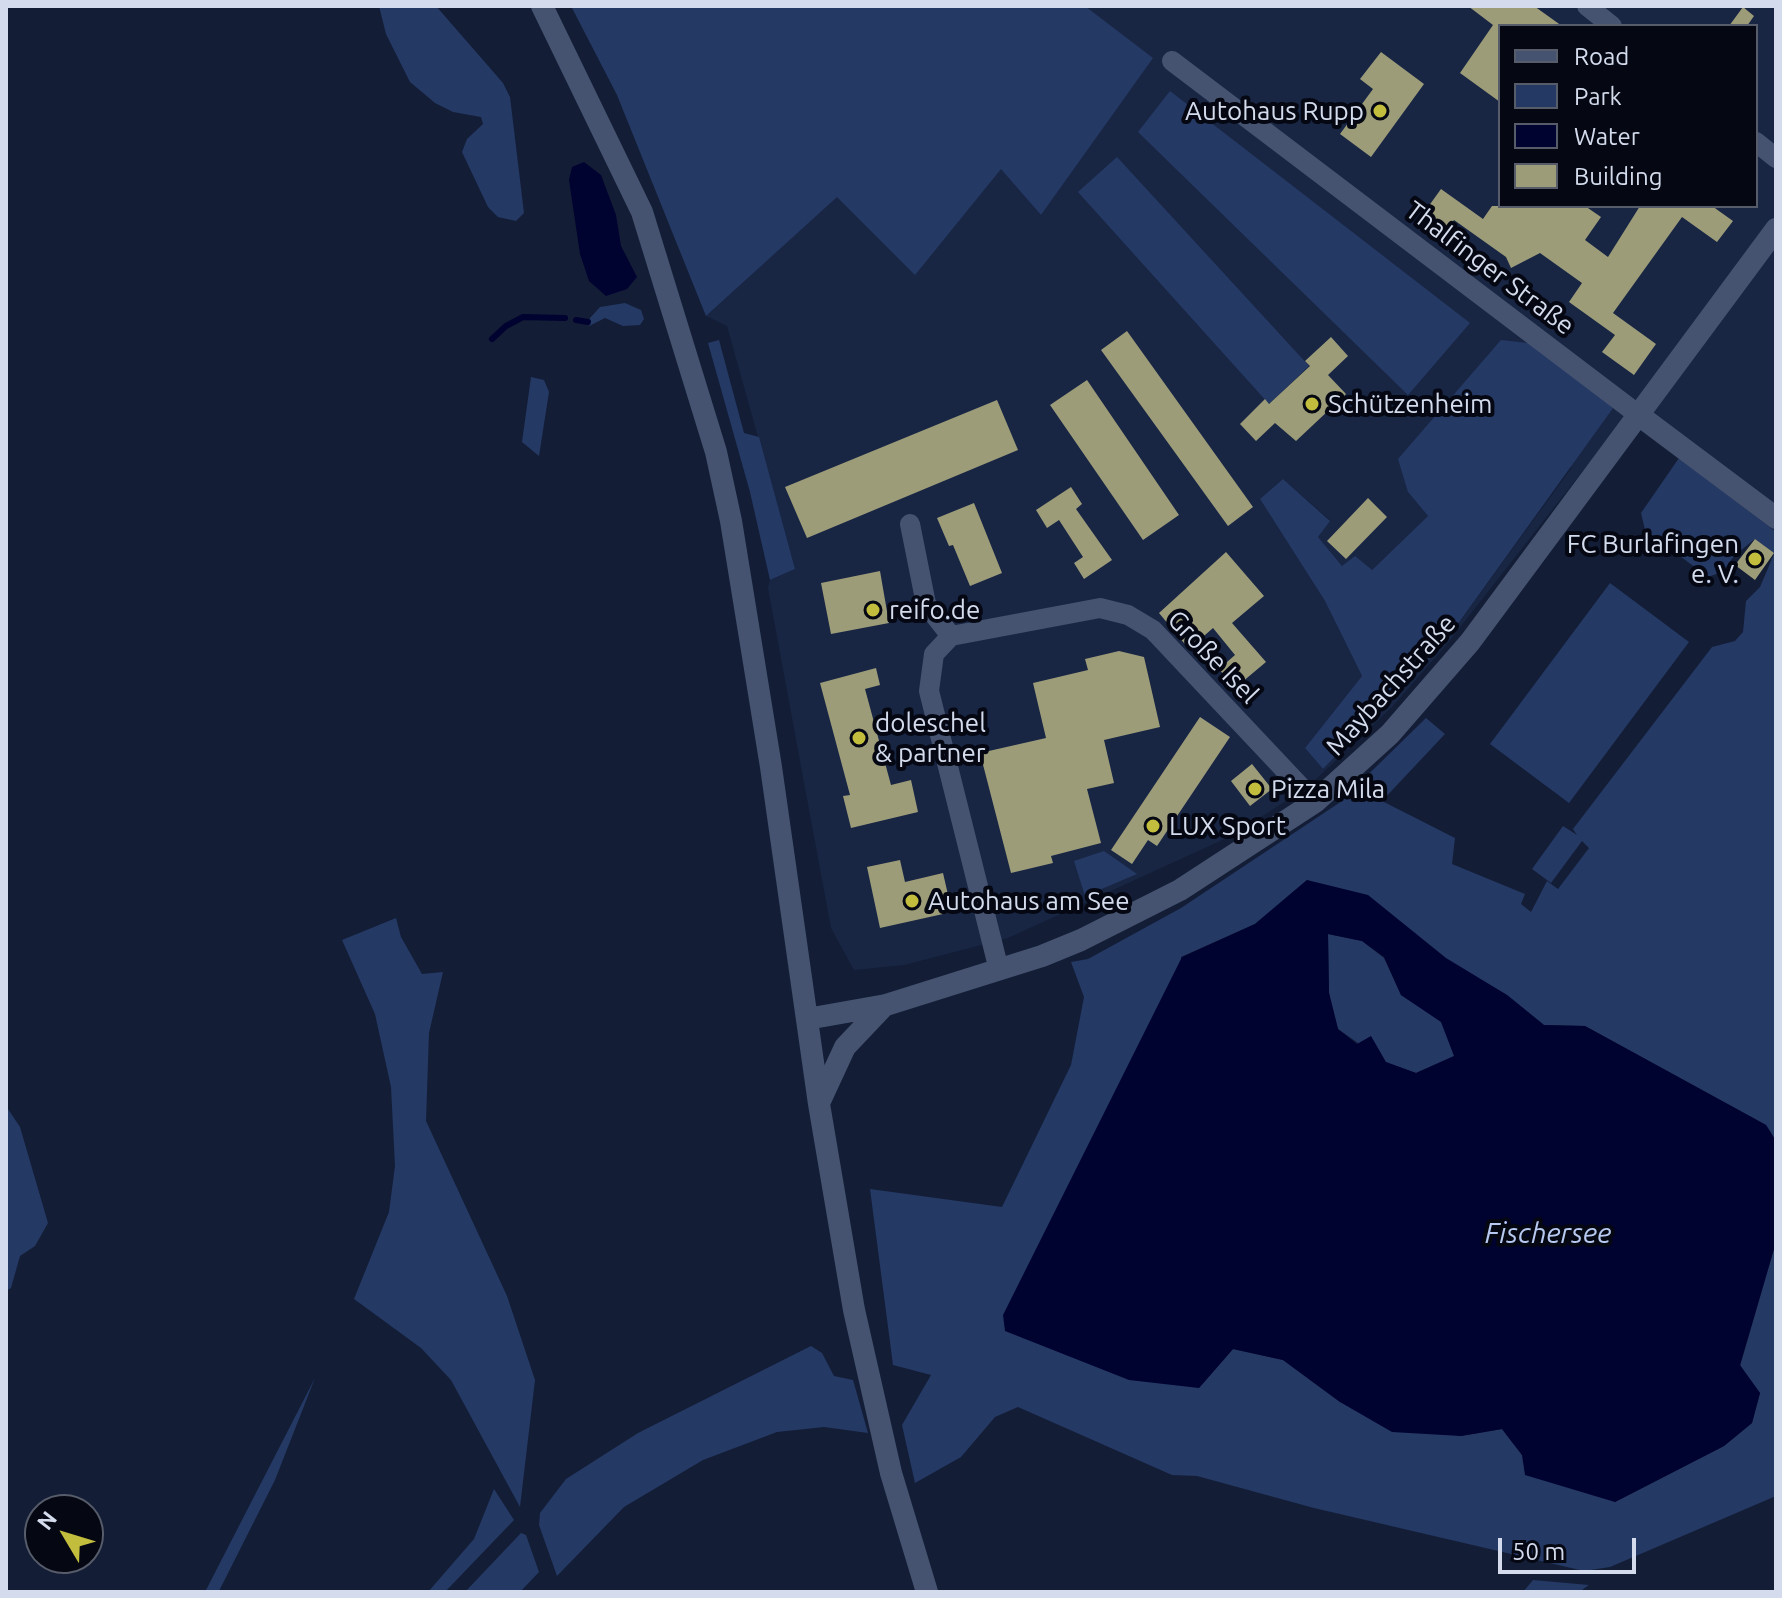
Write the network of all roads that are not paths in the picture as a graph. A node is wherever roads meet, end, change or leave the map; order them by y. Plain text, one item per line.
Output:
1 (542, 6) edge
2 (1587, 6) edge
3 (1610, 24) edge
4 (1172, 61) dead end
5 (1758, 144) edge
6 (1776, 158) edge
7 (1776, 229) edge
8 (1640, 416) junction
9 (1776, 518) edge
10 (910, 524) dead end
11 (951, 636) junction
12 (1315, 802) junction
13 (999, 970) junction
14 (886, 1005) junction
15 (807, 1019) junction
16 (819, 1104) junction
17 (927, 1592) edge

1 - 15 street
2 - 3 street
4 - 8 street, Thalfinger Straße
5 - 6 street
7 - 8 street, Maybachstraße
8 - 9 street, Thalfinger Straße
8 - 12 street, Maybachstraße
10 - 11 street
11 - 12 street, Große Isel
11 - 13 street
12 - 13 street, Maybachstraße
13 - 14 street, Maybachstraße
14 - 15 street, Maybachstraße
14 - 16 street
15 - 16 street
16 - 17 street

